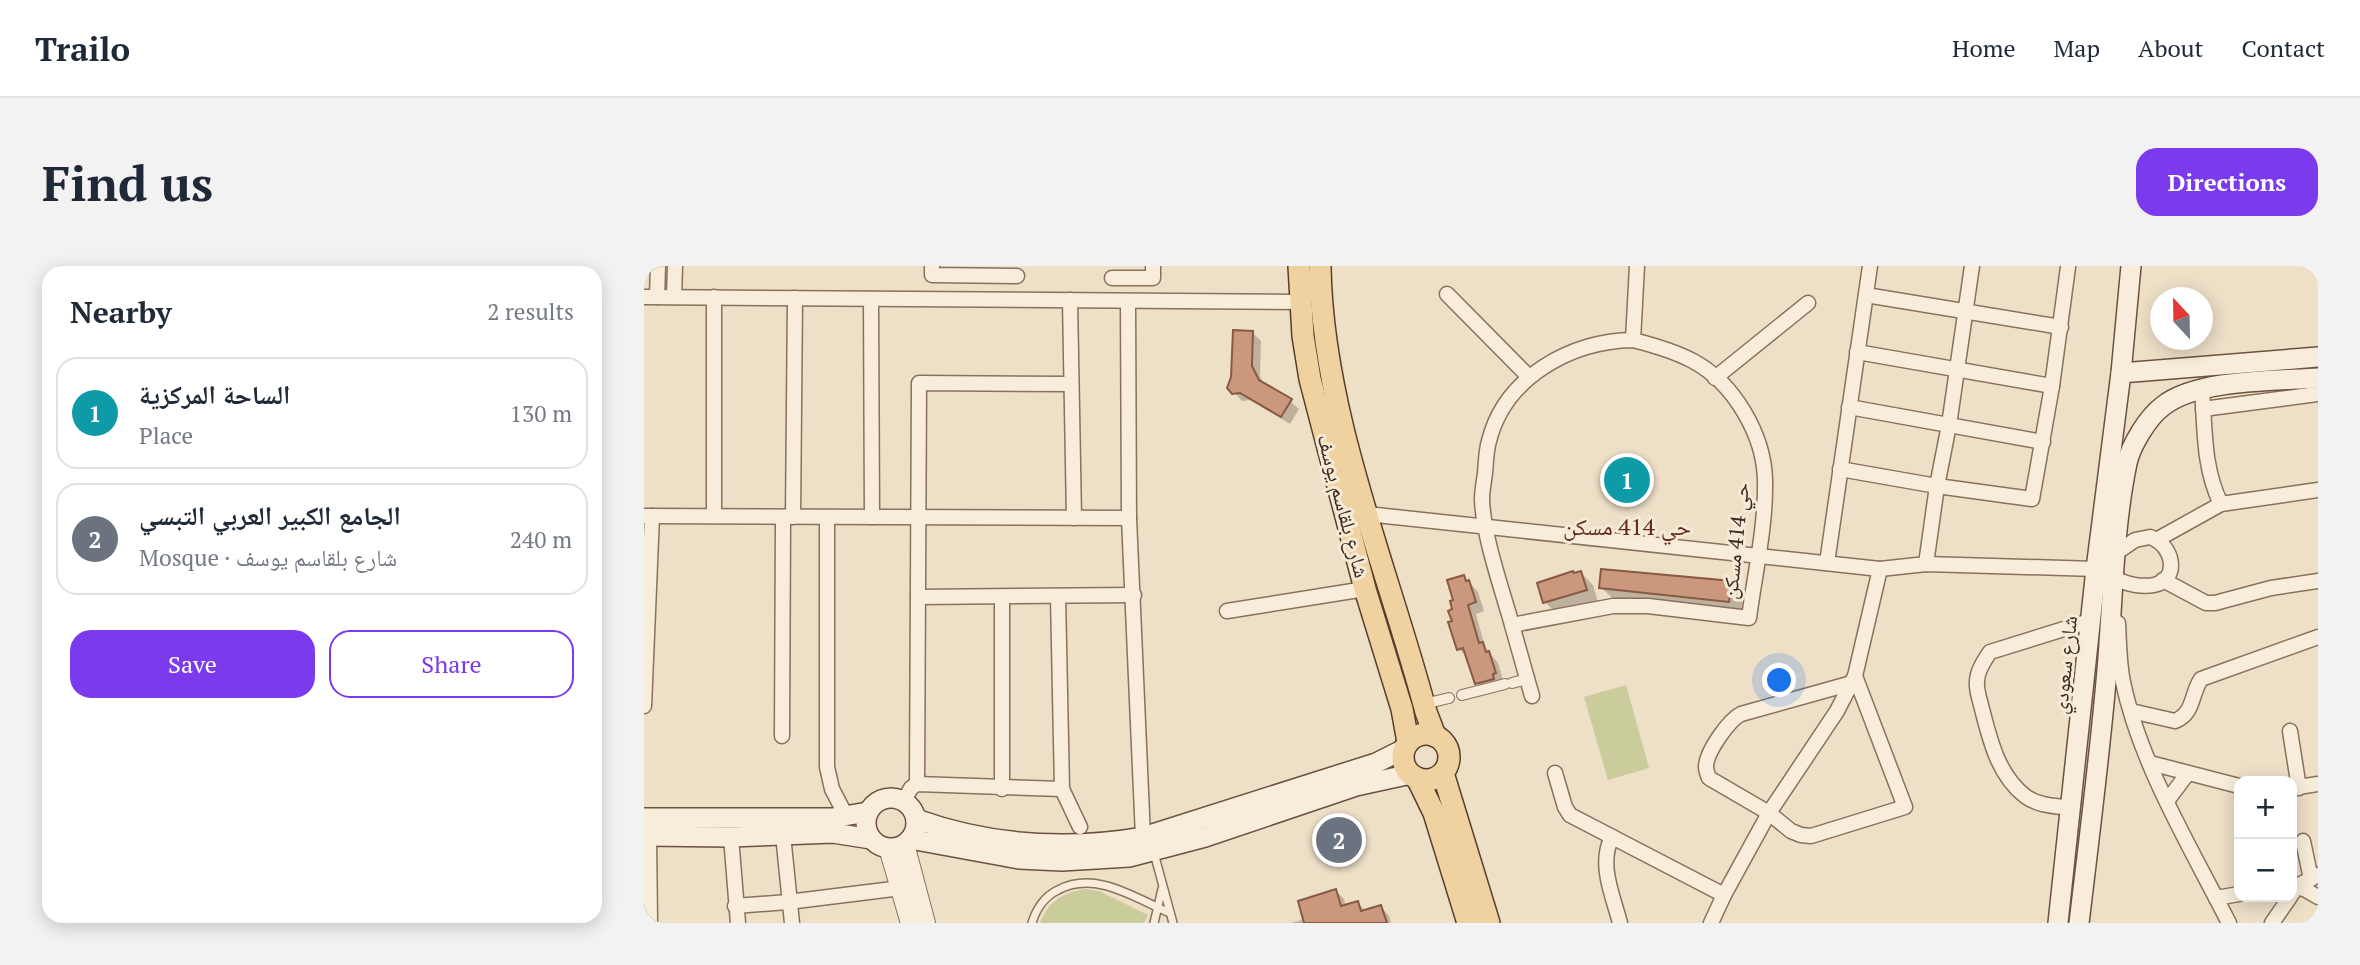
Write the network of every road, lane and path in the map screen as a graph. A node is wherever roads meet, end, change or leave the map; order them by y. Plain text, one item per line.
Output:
1 (658, 266) edge
2 (675, 266) edge
3 (932, 266) edge
4 (1299, 266) edge
5 (1321, 266) edge
6 (1637, 266) edge
7 (1870, 266) edge
8 (1972, 266) edge
9 (2066, 266) edge
10 (2083, 266) edge
11 (2131, 266) edge
12 (1153, 272) edge
13 (1017, 276) dead end
14 (1112, 278) dead end
15 (1447, 294) dead end
16 (1866, 295) junction
17 (650, 297) edge
18 (674, 297) junction
19 (714, 298) junction
20 (795, 298) junction
21 (871, 299) junction
22 (1070, 300) junction
23 (1128, 301) junction
24 (1300, 302) junction
25 (1808, 303) dead end
26 (1966, 311) junction
27 (2061, 327) junction
28 (1633, 340) junction
29 (1857, 352) junction
30 (2318, 357) edge
31 (1956, 369) junction
32 (2121, 373) junction
33 (1529, 377) junction
34 (1715, 378) junction
35 (2318, 378) edge
36 (1071, 384) junction
37 (2052, 386) junction
38 (2202, 389) junction
39 (2318, 394) edge
40 (1849, 407) junction
41 (2203, 409) junction
42 (2115, 412) junction
43 (2151, 418) junction
44 (1949, 425) junction
45 (2043, 442) junction
46 (1840, 469) junction
47 (1937, 486) junction
48 (2318, 491) edge
49 (2221, 504) junction
50 (1367, 514) junction
51 (648, 516) edge
52 (714, 516) junction
53 (788, 517) junction
54 (827, 517) junction
55 (872, 517) junction
56 (919, 517) junction
57 (1074, 518) junction
58 (1129, 518) junction
59 (1486, 525) junction
60 (2158, 539) junction
61 (2116, 552) junction
62 (1758, 555) junction
63 (1827, 563) junction
64 (1926, 564) junction
65 (1880, 569) junction
66 (2096, 569) junction
67 (2115, 579) junction
68 (2163, 580) junction
69 (2318, 581) edge
70 (1365, 589) junction
71 (1134, 595) junction
72 (1058, 596) junction
73 (918, 597) junction
74 (1002, 597) junction
75 (1227, 611) dead end
76 (2093, 620) junction
77 (1512, 625) junction
78 (2318, 637) edge
79 (1527, 679) junction
80 (1853, 679) junction
81 (1462, 695) dead end
82 (1532, 696) dead end
83 (1450, 698) dead end
84 (1424, 704) junction
85 (644, 706) edge
86 (2130, 711) junction
87 (2290, 731) dead end
88 (782, 736) dead end
89 (1435, 736) junction
90 (1406, 746) junction
91 (2150, 763) junction
92 (1555, 772) dead end
93 (1443, 773) junction
94 (2188, 774) junction
95 (1414, 776) junction
96 (2294, 776) edge
97 (917, 784) junction
98 (2318, 784) edge
99 (2234, 785) edge
100 (2297, 788) edge
101 (1002, 789) junction
102 (1062, 789) junction
103 (2166, 801) junction
104 (904, 802) junction
105 (2072, 808) junction
106 (868, 812) junction
107 (1769, 813) junction
108 (846, 816) junction
109 (916, 819) junction
110 (1080, 827) dead end
111 (646, 830) edge
112 (783, 835) junction
113 (731, 837) junction
114 (1612, 837) junction
115 (2303, 841) dead end
116 (894, 843) junction
117 (1148, 844) junction
118 (2315, 877) edge
119 (1163, 885) junction
120 (901, 888) junction
121 (2297, 888) edge
122 (2297, 892) edge
123 (1724, 895) junction
124 (2234, 895) edge
125 (2318, 897) edge
126 (2216, 898) junction
127 (788, 902) junction
128 (2286, 902) edge
129 (735, 906) junction
130 (1159, 909) junction
131 (1170, 914) junction
132 (650, 923) edge
133 (738, 923) edge
134 (792, 923) edge
135 (910, 923) edge
136 (926, 923) edge
137 (1032, 923) edge
138 (1154, 923) edge
139 (1173, 923) edge
140 (1468, 923) edge
141 (1489, 923) edge
142 (1620, 923) edge
143 (1711, 923) edge
144 (2058, 923) edge
145 (2079, 923) edge
146 (2228, 923) edge
147 (2272, 923) edge

1 - 17 street
2 - 18 street
3 - 13 street
4 - 24 main road, شارع بلقاسم يوسف
5 - 50 main road, شارع بلقاسم يوسف
6 - 28 street
7 - 16 street
8 - 26 street
9 - 10 street
9 - 27 street
11 - 32 main road, شارع سعودي
12 - 14 street
15 - 33 street
16 - 26 street
16 - 29 street
17 - 18 street
18 - 19 street
19 - 20 street
19 - 52 street
20 - 21 street
20 - 53 street
21 - 22 street
21 - 55 street
22 - 23 street
22 - 36 street
23 - 24 street
23 - 58 street
24 - 70 main road, شارع بلقاسم يوسف
25 - 34 street
26 - 27 street
26 - 31 street
27 - 37 street
28 - 33 street, حي 414 مسكن
28 - 34 street, حي 414 مسكن
29 - 31 street
29 - 40 street
30 - 32 main road
31 - 37 street
31 - 44 street
32 - 42 main road, شارع سعودي
33 - 59 street, حي 414 مسكن
34 - 62 street, حي 414 مسكن
35 - 38 main road, شارع سعودي
36 - 56 street
36 - 57 street
37 - 45 street
38 - 41 street
38 - 43 main road, شارع سعودي
39 - 41 street
40 - 44 street
40 - 46 street
41 - 49 street
42 - 43 main road
42 - 66 main road, شارع سعودي
43 - 61 main road, شارع سعودي
44 - 45 street
44 - 47 street
45 - 47 street
46 - 47 street
46 - 63 street
47 - 64 street
48 - 49 street
49 - 60 street
50 - 59 street
50 - 84 main road, شارع بلقاسم يوسف
51 - 52 street
51 - 85 street
52 - 53 street
53 - 54 street
53 - 88 street
54 - 55 street
54 - 108 street
55 - 56 street
56 - 57 street
56 - 73 street
57 - 58 street
58 - 71 street
59 - 62 street
59 - 77 street, حي 414 مسكن
60 - 61 street
60 - 68 street
61 - 66 street
61 - 67 main road, شارع سعودي
62 - 63 street
62 - 77 street, حي 414 مسكن
63 - 65 street
64 - 65 street
64 - 66 street
65 - 80 street
66 - 67 street
66 - 76 main road, شارع سعودي
67 - 68 street
67 - 86 street
67 - 145 main road, شارع سعودي
68 - 69 street
70 - 75 street
70 - 90 main road, شارع بلقاسم يوسف
71 - 72 street
71 - 117 street
72 - 74 street
72 - 102 street
73 - 74 street
73 - 97 street
74 - 101 street
76 - 105 main road, شارع سعودي
76 - 105 street
77 - 79 street, حي 414 مسكن
78 - 86 street
79 - 81 street
79 - 82 street, حي 414 مسكن
80 - 107 street
80 - 107 street
80 - 107 street
83 - 84 street
84 - 89 main road, شارع بلقاسم يوسف
86 - 91 street
87 - 96 street
89 - 90 main road
89 - 93 main road
90 - 95 main road
90 - 117 main road
91 - 94 street
91 - 103 street
92 - 114 street
93 - 95 main road
93 - 141 main road
94 - 99 street
94 - 103 street
95 - 117 main road
95 - 140 main road
97 - 101 street
97 - 104 street
98 - 100 street
101 - 102 street
102 - 110 street
103 - 126 street
104 - 106 main road
104 - 109 main road
105 - 144 main road, شارع سعودي
106 - 108 main road
106 - 116 main road
107 - 123 street
108 - 111 main road
109 - 116 main road
109 - 117 main road
111 - 113 main road
111 - 132 street
112 - 113 main road
112 - 116 main road
112 - 127 street
113 - 129 street
114 - 123 street
114 - 142 street
115 - 118 street
116 - 117 main road
116 - 120 street
116 - 136 street
117 - 119 lane
118 - 121 street
119 - 130 lane
119 - 131 lane
120 - 127 street
120 - 135 street
122 - 125 street
123 - 143 street
124 - 126 street
126 - 146 street
127 - 129 street
127 - 134 street
128 - 147 street
129 - 133 street
130 - 131 lane
130 - 137 lane
130 - 138 lane
131 - 139 lane

